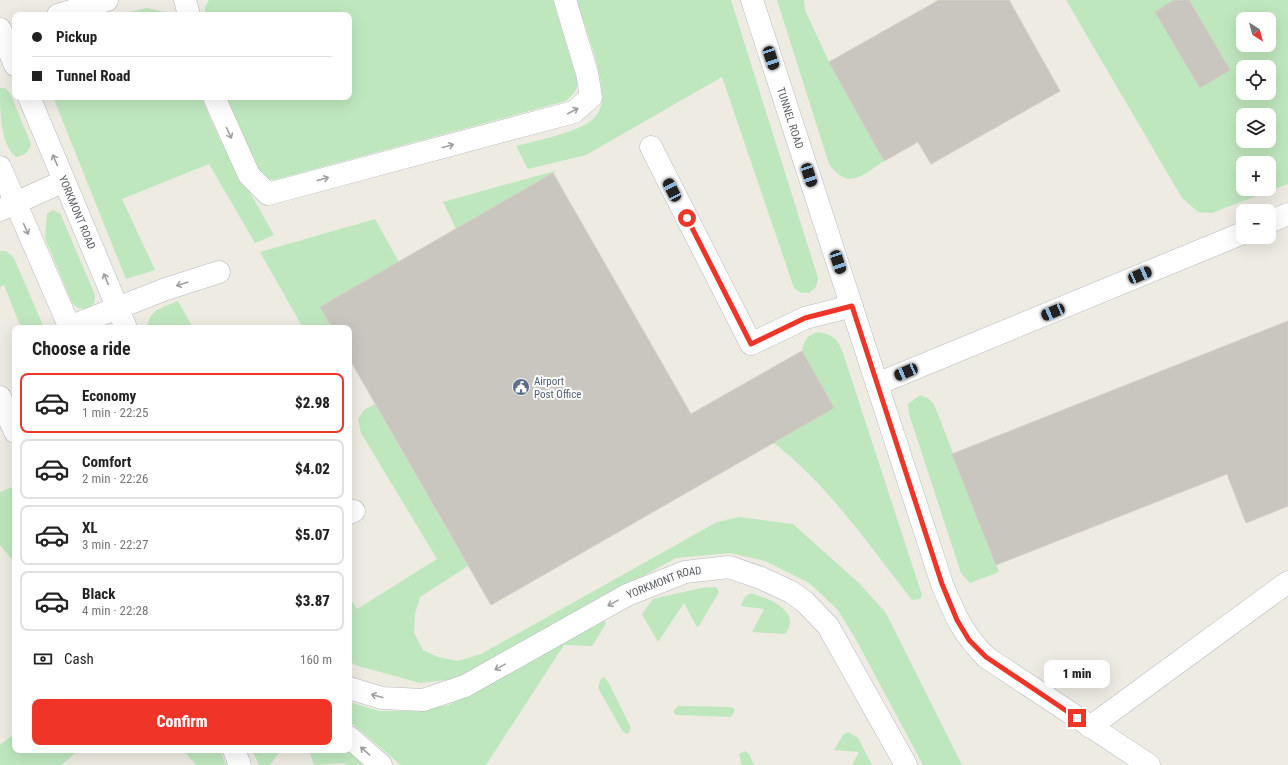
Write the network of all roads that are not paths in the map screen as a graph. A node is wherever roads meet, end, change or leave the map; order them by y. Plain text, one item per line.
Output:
1 (107, 0) edge
2 (185, 0) edge
3 (565, 0) edge
4 (752, 0) edge
5 (68, 12) edge
6 (188, 12) edge
7 (4, 31) edge
8 (12, 56) edge
9 (29, 100) edge
10 (215, 100) edge
11 (651, 148) dead end
12 (0, 167) edge
13 (64, 181) junction
14 (8, 206) edge
15 (1288, 214) edge
16 (1276, 219) edge
17 (1236, 236) edge
18 (219, 272) dead end
19 (852, 306) junction
20 (118, 308) junction
21 (68, 325) edge
22 (77, 325) edge
23 (125, 325) edge
24 (877, 384) junction
25 (0, 396) edge
26 (12, 425) edge
27 (1288, 582) edge
28 (352, 689) edge
29 (1090, 727) junction
30 (352, 740) edge
31 (235, 753) edge
32 (240, 765) edge
33 (381, 765) edge
34 (906, 765) edge
35 (1149, 765) edge

1 - 5 street
2 - 6 street
10 -> 3 street
4 - 19 street, TUNNEL ROAD
7 - 8 street
13 -> 9 street, YORKMONT ROAD
11 - 19 street
12 - 14 street
13 - 14 street
20 -> 13 street, YORKMONT ROAD
14 -> 21 street
15 - 16 street
17 - 24 street
18 -> 20 street
19 - 24 street, TUNNEL ROAD
20 - 22 street
20 - 23 street, YORKMONT ROAD
24 - 29 street, TUNNEL ROAD
25 - 26 street
27 - 29 street
34 -> 28 street, YORKMONT ROAD
29 - 35 street, TUNNEL ROAD
33 -> 30 street
31 - 32 street

